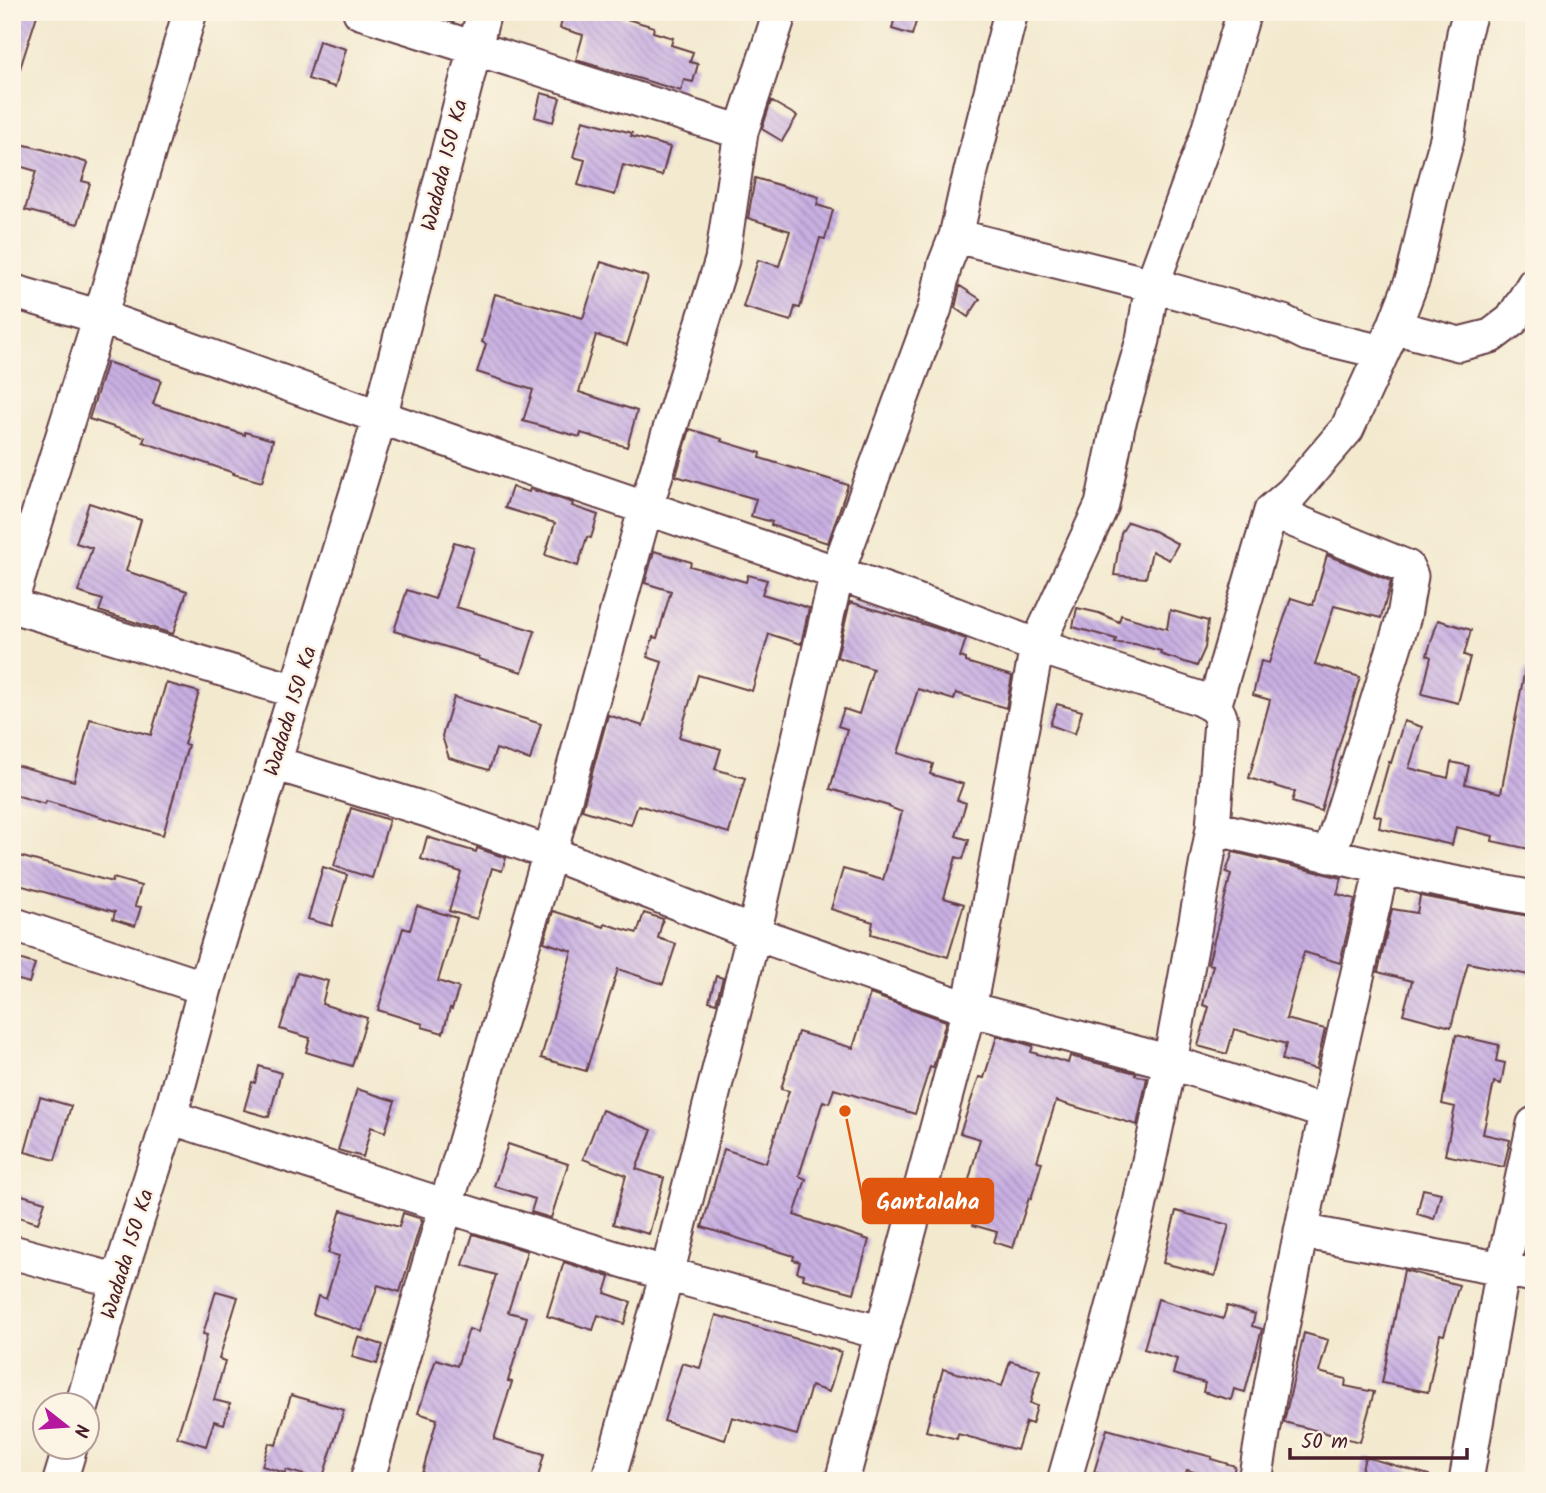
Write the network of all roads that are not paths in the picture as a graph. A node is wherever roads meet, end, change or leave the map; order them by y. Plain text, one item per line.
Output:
1 (190, 12) edge
2 (360, 12) edge
3 (484, 12) edge
4 (779, 12) edge
5 (1011, 12) edge
6 (1244, 12) edge
7 (1470, 12) edge
8 (474, 49) junction
9 (741, 131) junction
10 (956, 236) junction
11 (1534, 284) edge
12 (1152, 285) junction
13 (12, 291) edge
14 (100, 317) junction
15 (1388, 340) junction
16 (380, 417) junction
17 (646, 507) junction
18 (1270, 511) junction
19 (838, 573) junction
20 (12, 598) edge
21 (12, 606) edge
22 (1037, 646) junction
23 (295, 691) junction
24 (1214, 707) junction
25 (274, 763) junction
26 (1213, 828) junction
27 (550, 853) junction
28 (1329, 856) junction
29 (1382, 868) junction
30 (1534, 898) edge
31 (12, 924) edge
32 (754, 933) junction
33 (205, 988) junction
34 (969, 1009) junction
35 (1170, 1062) junction
36 (1325, 1112) junction
37 (170, 1117) junction
38 (1534, 1124) edge
39 (446, 1206) junction
40 (1301, 1231) junction
41 (12, 1252) edge
42 (1518, 1272) edge
43 (667, 1273) junction
44 (118, 1281) junction
45 (882, 1333) junction
46 (86, 1392) edge
47 (66, 1462) edge
48 (60, 1481) edge
49 (367, 1481) edge
50 (608, 1481) edge
51 (842, 1481) edge
52 (1064, 1481) edge
53 (1255, 1481) edge
54 (1466, 1481) edge

1 - 14 street
2 - 8 street
3 - 8 street, Wadada 150 Ka
4 - 9 street
5 - 10 street
6 - 12 street
7 - 15 street
8 - 9 street
8 - 16 street, Wadada 150 Ka
9 - 17 street
10 - 12 street
10 - 19 street
11 - 15 street
12 - 15 street
12 - 22 street
13 - 14 street
14 - 16 street
14 - 20 street
15 - 18 street
16 - 17 street
16 - 23 street, Wadada 150 Ka
17 - 19 street
17 - 27 street
18 - 24 street
18 - 28 street
19 - 22 street
19 - 32 street
21 - 23 street
22 - 24 street
22 - 34 street
23 - 25 street, Wadada 150 Ka
24 - 26 street
25 - 27 street
25 - 33 street, Wadada 150 Ka
26 - 28 street
26 - 35 street
27 - 32 street
27 - 39 street
28 - 29 street
29 - 30 street
29 - 36 street
31 - 33 street
32 - 34 street
32 - 43 street
33 - 37 street, Wadada 150 Ka
34 - 35 street
34 - 45 street
35 - 36 street
35 - 52 street
36 - 40 street
37 - 39 street
37 - 44 street, Wadada 150 Ka
38 - 42 street
39 - 43 street
39 - 49 street
40 - 42 street
40 - 53 street
41 - 44 street
42 - 54 street
43 - 45 street
43 - 50 street
44 - 46 street, Wadada 150 Ka
45 - 51 street
47 - 48 street

